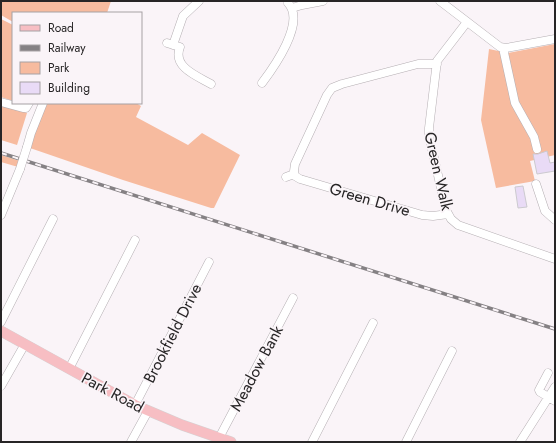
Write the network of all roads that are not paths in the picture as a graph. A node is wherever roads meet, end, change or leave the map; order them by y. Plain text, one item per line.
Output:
1 (199, 1) edge
2 (323, 1) edge
3 (440, 1) edge
4 (320, 2) edge
5 (467, 22) junction
6 (555, 39) edge
7 (503, 48) junction
8 (436, 64) junction
9 (262, 83) dead end
10 (211, 84) dead end
11 (1, 102) edge
12 (28, 104) edge
13 (43, 104) edge
14 (537, 149) dead end
15 (294, 174) junction
16 (286, 177) dead end
17 (536, 184) dead end
18 (448, 214) junction
19 (1, 215) edge
20 (53, 219) dead end
21 (555, 220) edge
22 (134, 240) dead end
23 (555, 258) edge
24 (209, 262) dead end
25 (292, 298) dead end
26 (1, 322) edge
27 (373, 323) dead end
28 (1, 331) edge
29 (25, 344) junction
30 (452, 351) dead end
31 (69, 369) junction
32 (548, 373) dead end
33 (1, 386) edge
34 (555, 387) edge
35 (552, 399) edge
36 (135, 405) junction
37 (148, 411) junction
38 (224, 440) edge
39 (131, 442) edge
40 (312, 442) edge
41 (406, 442) edge
42 (520, 442) edge

1 - 10 street
2 - 4 street
3 - 5 street
4 - 9 street
5 - 7 street
5 - 8 street, Green Walk
6 - 7 street
7 - 14 street
8 - 15 street
8 - 18 street, Green Walk
11 - 12 street
13 - 19 street, bridge
15 - 16 street
15 - 18 street, Green Drive
17 - 21 street
18 - 23 street, Green Walk
20 - 26 street
22 - 31 street
24 - 36 street, Brookfield Drive
25 - 38 street, Meadow Bank
27 - 40 street
28 - 29 main road, Park Road
29 - 31 main road, Park Road
29 - 33 street
30 - 41 street
31 - 36 main road, Park Road
32 - 35 street
34 - 35 street
35 - 42 street
36 - 37 main road, Park Road
37 - 38 main road, Park Road
37 - 39 street

